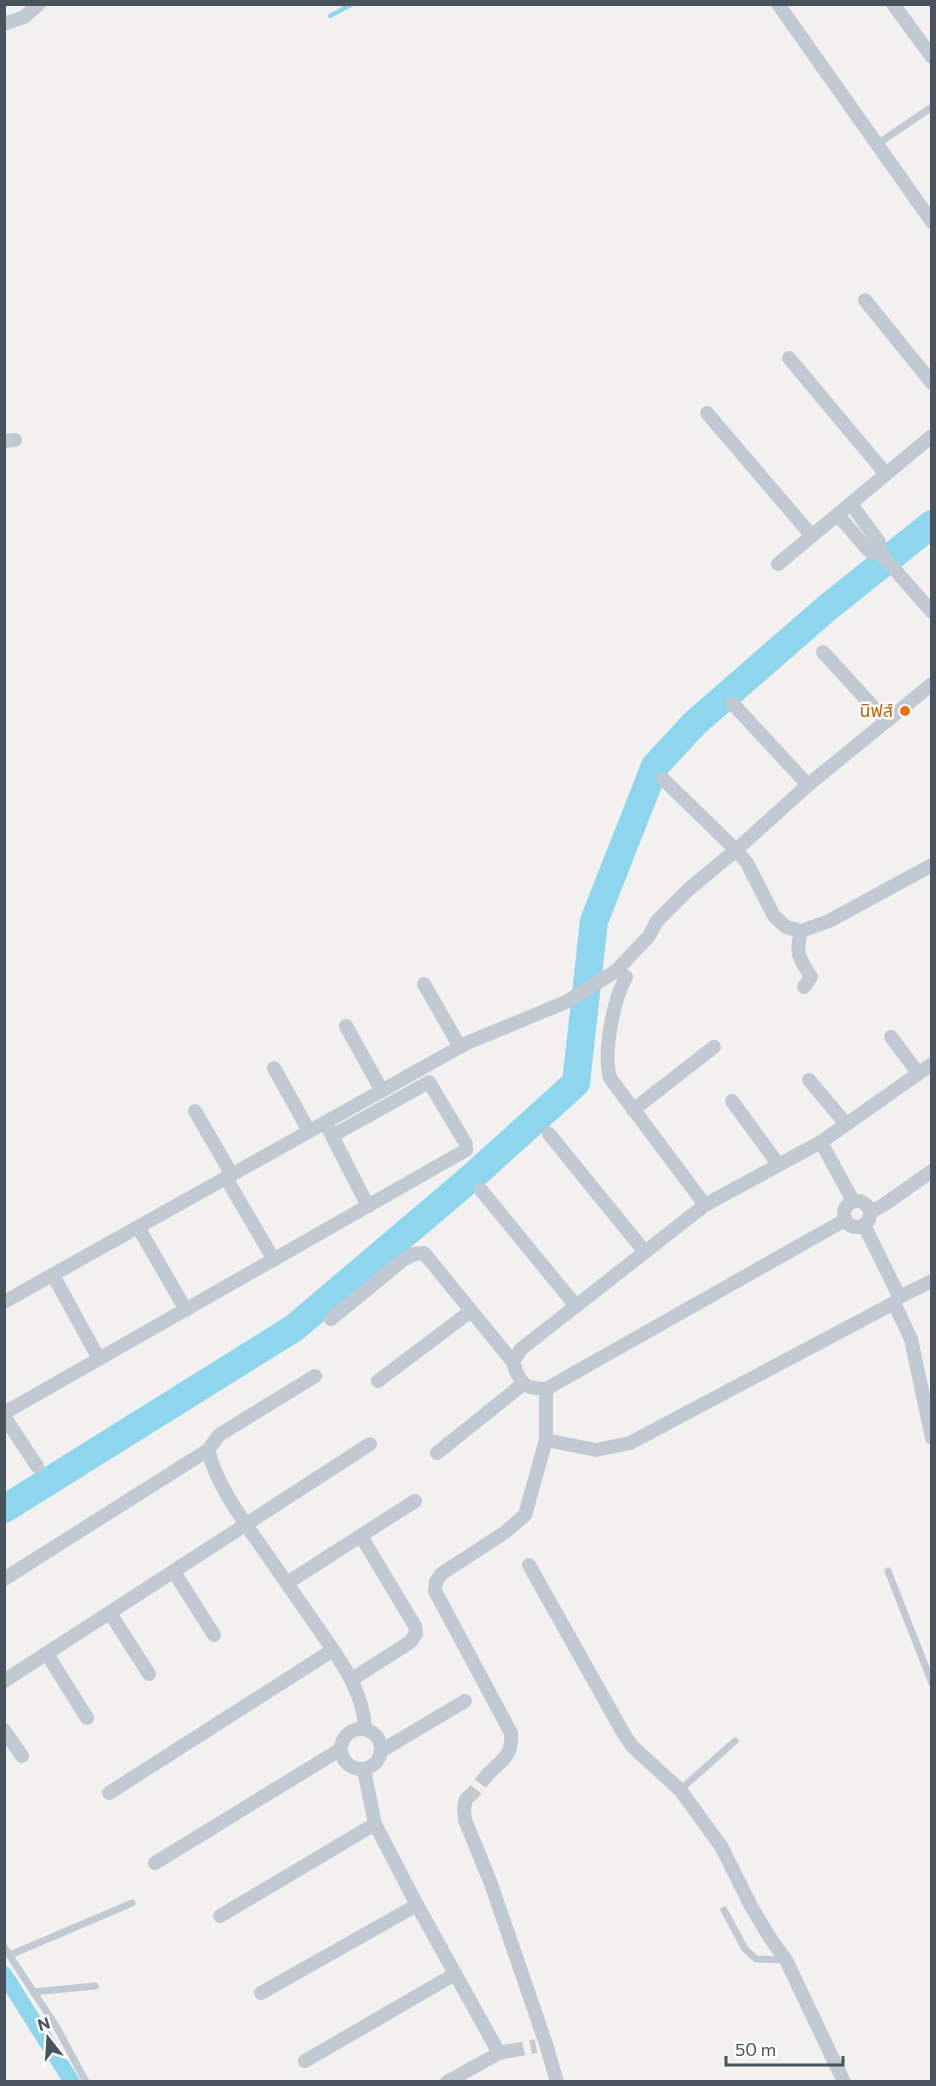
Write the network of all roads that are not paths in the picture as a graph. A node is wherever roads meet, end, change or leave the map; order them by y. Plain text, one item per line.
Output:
1 (778, 4) edge
2 (892, 4) edge
3 (39, 5) edge
4 (4, 24) edge
5 (930, 51) edge
6 (932, 107) edge
7 (876, 145) junction
8 (932, 222) edge
9 (865, 300) dead end
10 (789, 358) dead end
11 (932, 383) edge
12 (707, 413) dead end
13 (932, 436) edge
14 (886, 474) junction
15 (850, 504) junction
16 (838, 515) junction
17 (812, 536) junction
18 (881, 555) junction
19 (778, 564) dead end
20 (932, 612) edge
21 (823, 652) dead end
22 (932, 684) edge
23 (733, 704) dead end
24 (886, 721) junction
25 (663, 779) dead end
26 (808, 785) junction
27 (736, 850) junction
28 (932, 865) edge
29 (801, 931) junction
30 (621, 974) junction
31 (424, 984) dead end
32 (804, 987) dead end
33 (346, 1026) dead end
34 (891, 1037) dead end
35 (460, 1047) junction
36 (714, 1047) dead end
37 (932, 1064) edge
38 (274, 1068) dead end
39 (918, 1073) junction
40 (809, 1080) dead end
41 (382, 1091) junction
42 (732, 1101) dead end
43 (633, 1110) junction
44 (195, 1111) dead end
45 (325, 1123) junction
46 (846, 1124) junction
47 (309, 1131) junction
48 (549, 1134) dead end
49 (332, 1136) junction
50 (821, 1142) junction
51 (778, 1164) junction
52 (932, 1171) edge
53 (229, 1176) junction
54 (481, 1190) dead end
55 (853, 1201) junction
56 (705, 1205) junction
57 (368, 1206) junction
58 (867, 1219) junction
59 (845, 1220) junction
60 (138, 1227) junction
61 (645, 1252) junction
62 (274, 1260) junction
63 (53, 1275) junction
64 (932, 1281) edge
65 (896, 1300) junction
66 (4, 1302) edge
67 (576, 1306) junction
68 (186, 1310) junction
69 (471, 1311) junction
70 (331, 1319) dead end
71 (99, 1359) junction
72 (513, 1362) junction
73 (315, 1376) dead end
74 (378, 1381) dead end
75 (523, 1384) junction
76 (546, 1389) junction
77 (4, 1414) edge
78 (932, 1438) edge
79 (546, 1440) junction
80 (370, 1444) dead end
81 (208, 1450) junction
82 (437, 1453) dead end
83 (37, 1466) dead end
84 (415, 1501) dead end
85 (247, 1525) junction
86 (361, 1536) junction
87 (529, 1565) dead end
88 (888, 1571) dead end
89 (174, 1572) junction
90 (4, 1579) edge
91 (287, 1583) junction
92 (110, 1613) junction
93 (214, 1635) dead end
94 (333, 1650) junction
95 (47, 1654) junction
96 (149, 1674) dead end
97 (351, 1680) junction
98 (4, 1681) edge
99 (932, 1683) edge
100 (465, 1701) dead end
101 (87, 1718) dead end
102 (365, 1729) junction
103 (4, 1730) edge
104 (735, 1741) dead end
105 (341, 1749) junction
106 (381, 1751) junction
107 (22, 1756) dead end
108 (364, 1770) junction
109 (487, 1774) tunnel mouth
110 (680, 1790) junction
111 (109, 1793) dead end
112 (466, 1799) dead end
113 (375, 1824) junction
114 (155, 1863) dead end
115 (132, 1903) dead end
116 (417, 1905) junction
117 (724, 1911) dead end
118 (220, 1916) dead end
119 (4, 1947) edge
120 (10, 1955) junction
121 (786, 1960) junction
122 (455, 1974) junction
123 (94, 1986) dead end
124 (33, 1992) junction
125 (261, 1993) dead end
126 (305, 2061) dead end
127 (86, 2082) edge
128 (447, 2082) edge
129 (557, 2082) edge
130 (844, 2082) edge

1 - 7 street
2 - 5 street
3 - 4 street
6 - 7 lane
7 - 8 street
9 - 11 street
10 - 14 street
12 - 17 street
13 - 14 street
14 - 15 street
15 - 16 street
15 - 18 street
16 - 17 street
16 - 18 street
17 - 19 street
18 - 20 street
21 - 24 street
22 - 24 street
23 - 26 street
24 - 26 street
25 - 27 street
26 - 27 street
27 - 29 street
27 - 30 street
28 - 29 street
29 - 32 street
30 - 35 street
30 - 43 street
31 - 35 street
33 - 41 street
34 - 39 street
35 - 41 street
36 - 43 street
37 - 39 street
38 - 47 street
39 - 46 street
40 - 46 street
41 - 45 street
42 - 51 street
43 - 56 street
44 - 53 street
45 - 47 street
45 - 49 street
46 - 50 street
47 - 53 street
48 - 61 street
49 - 57 street
49 - 57 street
50 - 51 street
50 - 55 street
51 - 56 street
52 - 58 street
53 - 60 street
53 - 62 street
54 - 67 street
55 - 58 street
55 - 59 street
56 - 61 street
57 - 62 street
58 - 59 street
58 - 65 street
59 - 76 street
60 - 63 street
60 - 68 street
61 - 67 street
62 - 68 street
63 - 66 street
63 - 71 street
64 - 65 street
65 - 78 street
65 - 79 street
67 - 72 street
68 - 71 street
69 - 70 street
69 - 72 street
69 - 74 street
71 - 77 street
72 - 75 street
73 - 81 street
75 - 76 street
75 - 82 street
76 - 79 street
77 - 83 street
79 - 109 street
80 - 85 street
81 - 85 street
81 - 90 street
84 - 86 street
85 - 89 street
85 - 91 street
86 - 91 street
86 - 97 street
87 - 110 street
88 - 99 lane
89 - 92 street
89 - 93 street
91 - 94 street
92 - 95 street
92 - 96 street
94 - 97 street
94 - 111 street
95 - 98 street
95 - 101 street
97 - 102 street
100 - 106 street
102 - 105 street
102 - 106 street
103 - 107 street
104 - 110 lane
105 - 108 street
105 - 114 street
106 - 108 street
108 - 113 street
110 - 121 street
112 - 129 street
113 - 116 street
113 - 118 street
115 - 120 lane
116 - 122 street
116 - 125 street
117 - 121 lane
119 - 120 lane
120 - 124 lane
121 - 130 street
122 - 126 street
122 - 128 street
123 - 124 lane
124 - 127 lane

